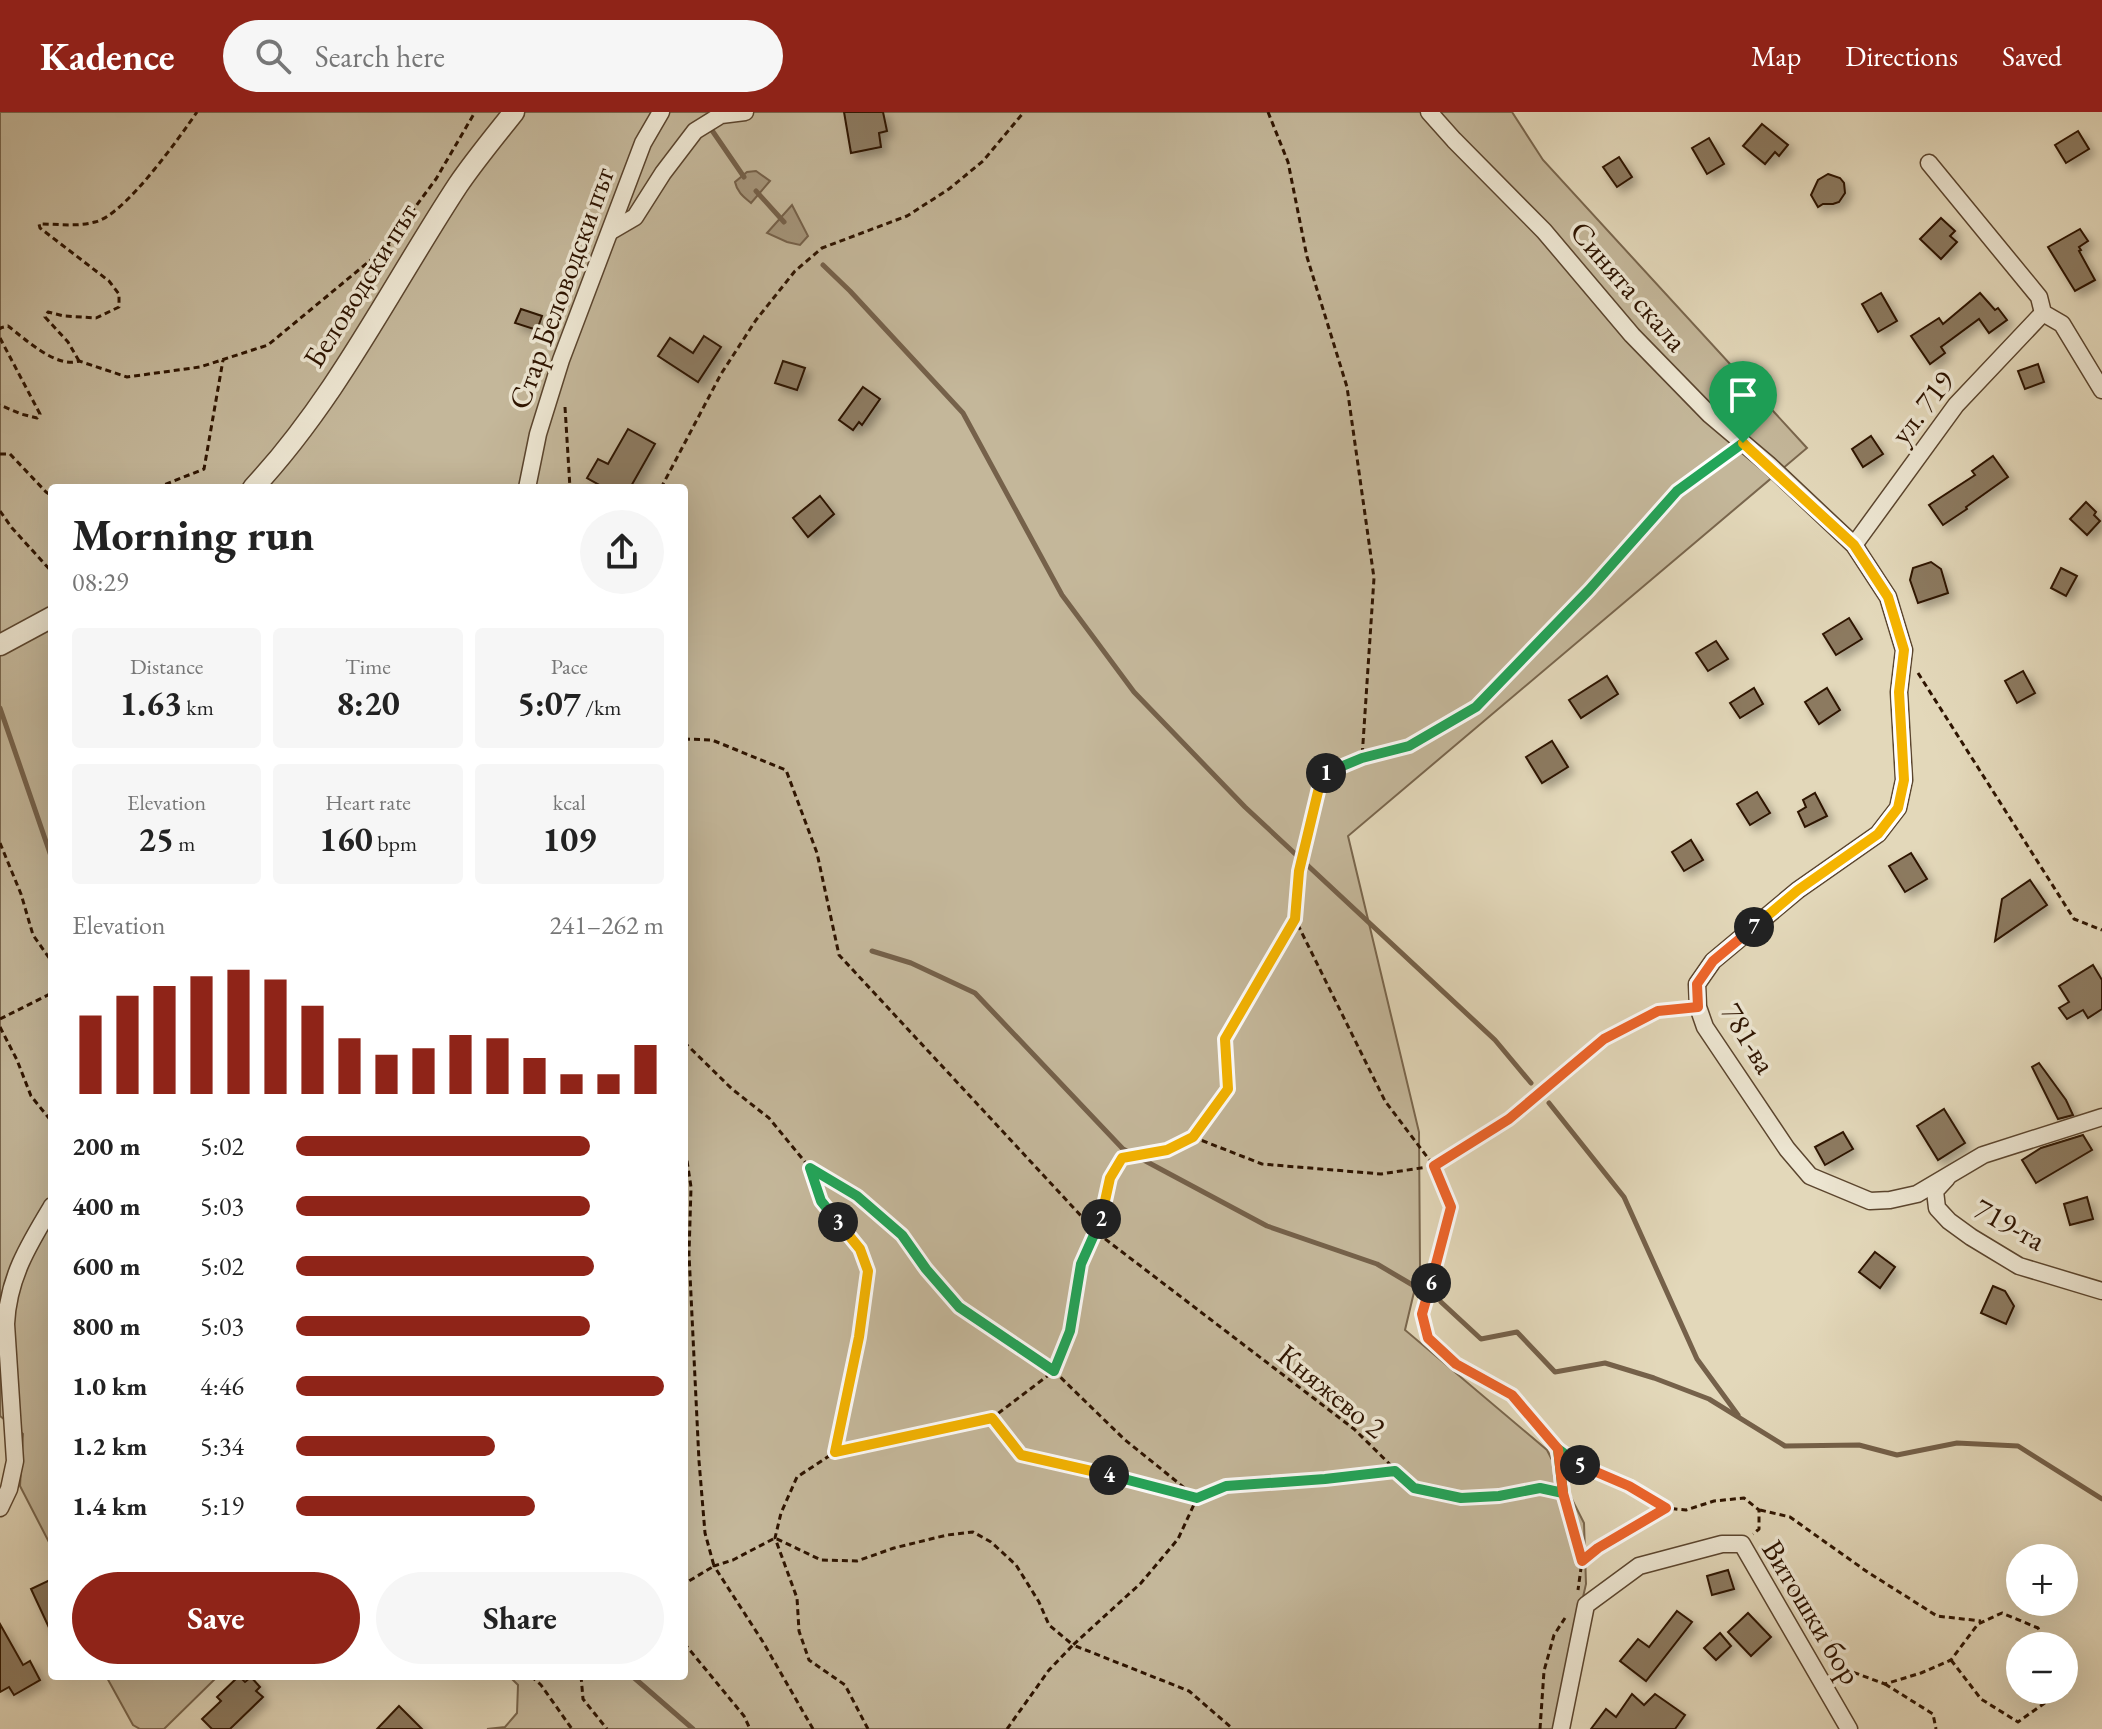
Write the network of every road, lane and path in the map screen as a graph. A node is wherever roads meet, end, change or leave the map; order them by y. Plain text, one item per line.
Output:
1 (197, 112) edge
2 (475, 112) edge
3 (514, 112) edge
4 (661, 112) edge
5 (745, 112) edge
6 (1024, 112) edge
7 (1268, 112) edge
8 (1429, 112) edge
9 (1929, 163) dead end
10 (611, 231) junction
11 (2043, 313) junction
12 (0, 330) edge
13 (0, 338) edge
14 (223, 360) junction
15 (79, 361) junction
16 (2102, 390) edge
17 (564, 399) dead end
18 (0, 405) edge
19 (1743, 443) junction
20 (0, 454) edge
21 (166, 484) edge
22 (257, 484) edge
23 (528, 484) edge
24 (570, 484) edge
25 (663, 484) edge
26 (48, 493) edge
27 (0, 511) edge
28 (1854, 545) junction
29 (48, 568) edge
30 (1888, 597) joint
31 (48, 619) edge
32 (0, 645) edge
33 (1904, 650) junction
34 (688, 739) edge
35 (1362, 758) junction
36 (0, 843) edge
37 (1295, 919) junction
38 (2102, 930) edge
39 (48, 956) edge
40 (48, 995) edge
41 (1698, 1007) junction
42 (0, 1019) edge
43 (0, 1027) edge
44 (688, 1046) edge
45 (48, 1117) edge
46 (2102, 1117) edge
47 (1193, 1137) junction
48 (1434, 1166) junction
49 (688, 1167) edge
50 (810, 1168) junction
51 (1952, 1172) junction
52 (48, 1213) edge
53 (1096, 1232) junction
54 (2102, 1291) edge
55 (1054, 1371) junction
56 (992, 1418) junction
57 (1558, 1449) junction
58 (835, 1452) junction
59 (1395, 1471) junction
60 (1563, 1493) junction
61 (1197, 1498) junction
62 (0, 1508) edge
63 (1666, 1508) junction
64 (1759, 1510) junction
65 (775, 1538) junction
66 (1742, 1544) junction
67 (1582, 1561) junction
68 (714, 1566) junction
69 (1762, 1578) junction
70 (688, 1582) edge
71 (1578, 1603) junction
72 (1985, 1621) junction
73 (2040, 1632) edge
74 (1073, 1645) junction
75 (688, 1648) edge
76 (1951, 1660) junction
77 (535, 1680) edge
78 (581, 1680) edge
79 (1885, 1684) junction
80 (2043, 1704) edge
81 (572, 1729) edge
82 (607, 1729) edge
83 (750, 1729) edge
84 (813, 1729) edge
85 (868, 1729) edge
86 (1007, 1729) edge
87 (1233, 1729) edge
88 (1540, 1729) edge
89 (1561, 1729) edge
90 (1849, 1729) edge
91 (1936, 1729) edge

1 - 15 path
2 - 14 path
3 - 22 street, Беловодски път
4 - 10 street, Стар Беловодски път
5 - 10 street
6 - 25 path
7 - 35 path
8 - 19 street, Синята скала
9 - 11 street
10 - 23 street, Стар Беловодски път
11 - 16 street
11 - 28 street, ул. 719
12 - 15 path
13 - 18 path
14 - 15 path
14 - 21 path
17 - 24 path
19 - 28 street, Синята скала
19 - 35 path
20 - 26 path
27 - 29 path
28 - 30 street, Синята скала
30 - 33 street, 781-ва
31 - 32 street
33 - 38 path
33 - 41 street, 781-ва
34 - 53 path, Княжево 2
35 - 37 path
36 - 39 path
37 - 47 path
37 - 48 path
40 - 42 path
41 - 48 path
41 - 51 street, 781-ва
43 - 45 path
44 - 50 path
46 - 51 street, 781-ва
47 - 48 path
47 - 53 path
48 - 57 path
49 - 68 path
50 - 55 path
50 - 58 path
51 - 54 street, 719-та
52 - 62 street
53 - 55 path
53 - 59 path, Княжево 2
55 - 56 path
55 - 61 path
56 - 58 path
56 - 61 path
57 - 60 path
57 - 63 path
58 - 65 path
59 - 60 path, Княжево 2
59 - 61 path
60 - 67 path
61 - 74 path
63 - 64 path
63 - 67 path
64 - 66 path
64 - 72 path
65 - 68 path
65 - 74 path
65 - 85 path
66 - 69 street, Витошки бор
66 - 71 street, Витошки бор
67 - 71 path
68 - 70 path
68 - 84 path
69 - 79 path
69 - 90 street, Витошки бор
71 - 88 path
71 - 89 street
72 - 73 path
72 - 76 path
74 - 86 path
74 - 87 path
75 - 83 path
76 - 79 path
76 - 80 path
77 - 81 path
78 - 82 path
79 - 91 path

